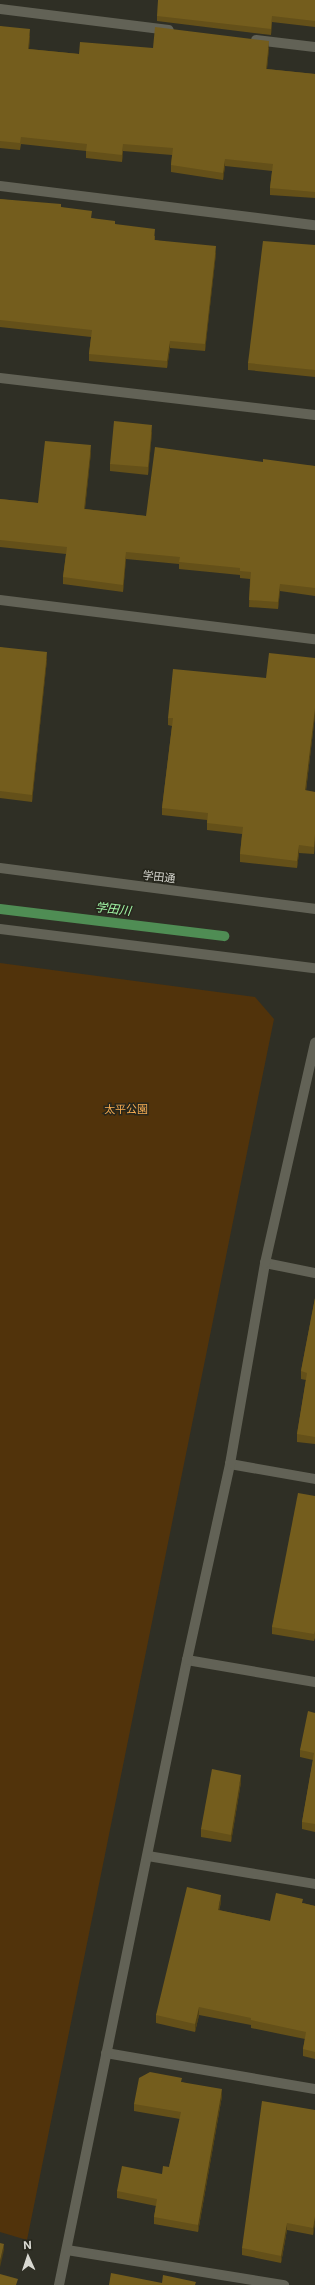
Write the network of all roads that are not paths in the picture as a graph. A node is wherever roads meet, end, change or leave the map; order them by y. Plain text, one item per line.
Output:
1 (0, 9) edge
2 (181, 31) edge
3 (244, 39) edge
4 (315, 48) edge
5 (0, 186) edge
6 (315, 225) edge
7 (0, 378) edge
8 (315, 415) edge
9 (0, 600) edge
10 (315, 639) edge
11 (0, 868) edge
12 (315, 909) edge
13 (0, 929) edge
14 (315, 968) edge
15 (315, 1043) edge
16 (265, 1264) junction
17 (315, 1273) edge
18 (230, 1464) junction
19 (315, 1479) edge
20 (187, 1660) junction
21 (315, 1682) edge
22 (148, 1856) junction
23 (315, 1884) edge
24 (106, 2053) junction
25 (315, 2089) edge
26 (66, 2250) junction
27 (59, 2285) edge
28 (284, 2285) edge

1 - 2 street
3 - 4 street
5 - 6 street
7 - 8 street
9 - 10 street
11 - 12 street, 学田通
13 - 14 street
15 - 16 street
16 - 17 street
16 - 18 street
18 - 19 street
18 - 20 street
20 - 21 street
20 - 22 street
22 - 23 street
22 - 24 street
24 - 25 street
24 - 26 street
26 - 27 street
26 - 28 street

